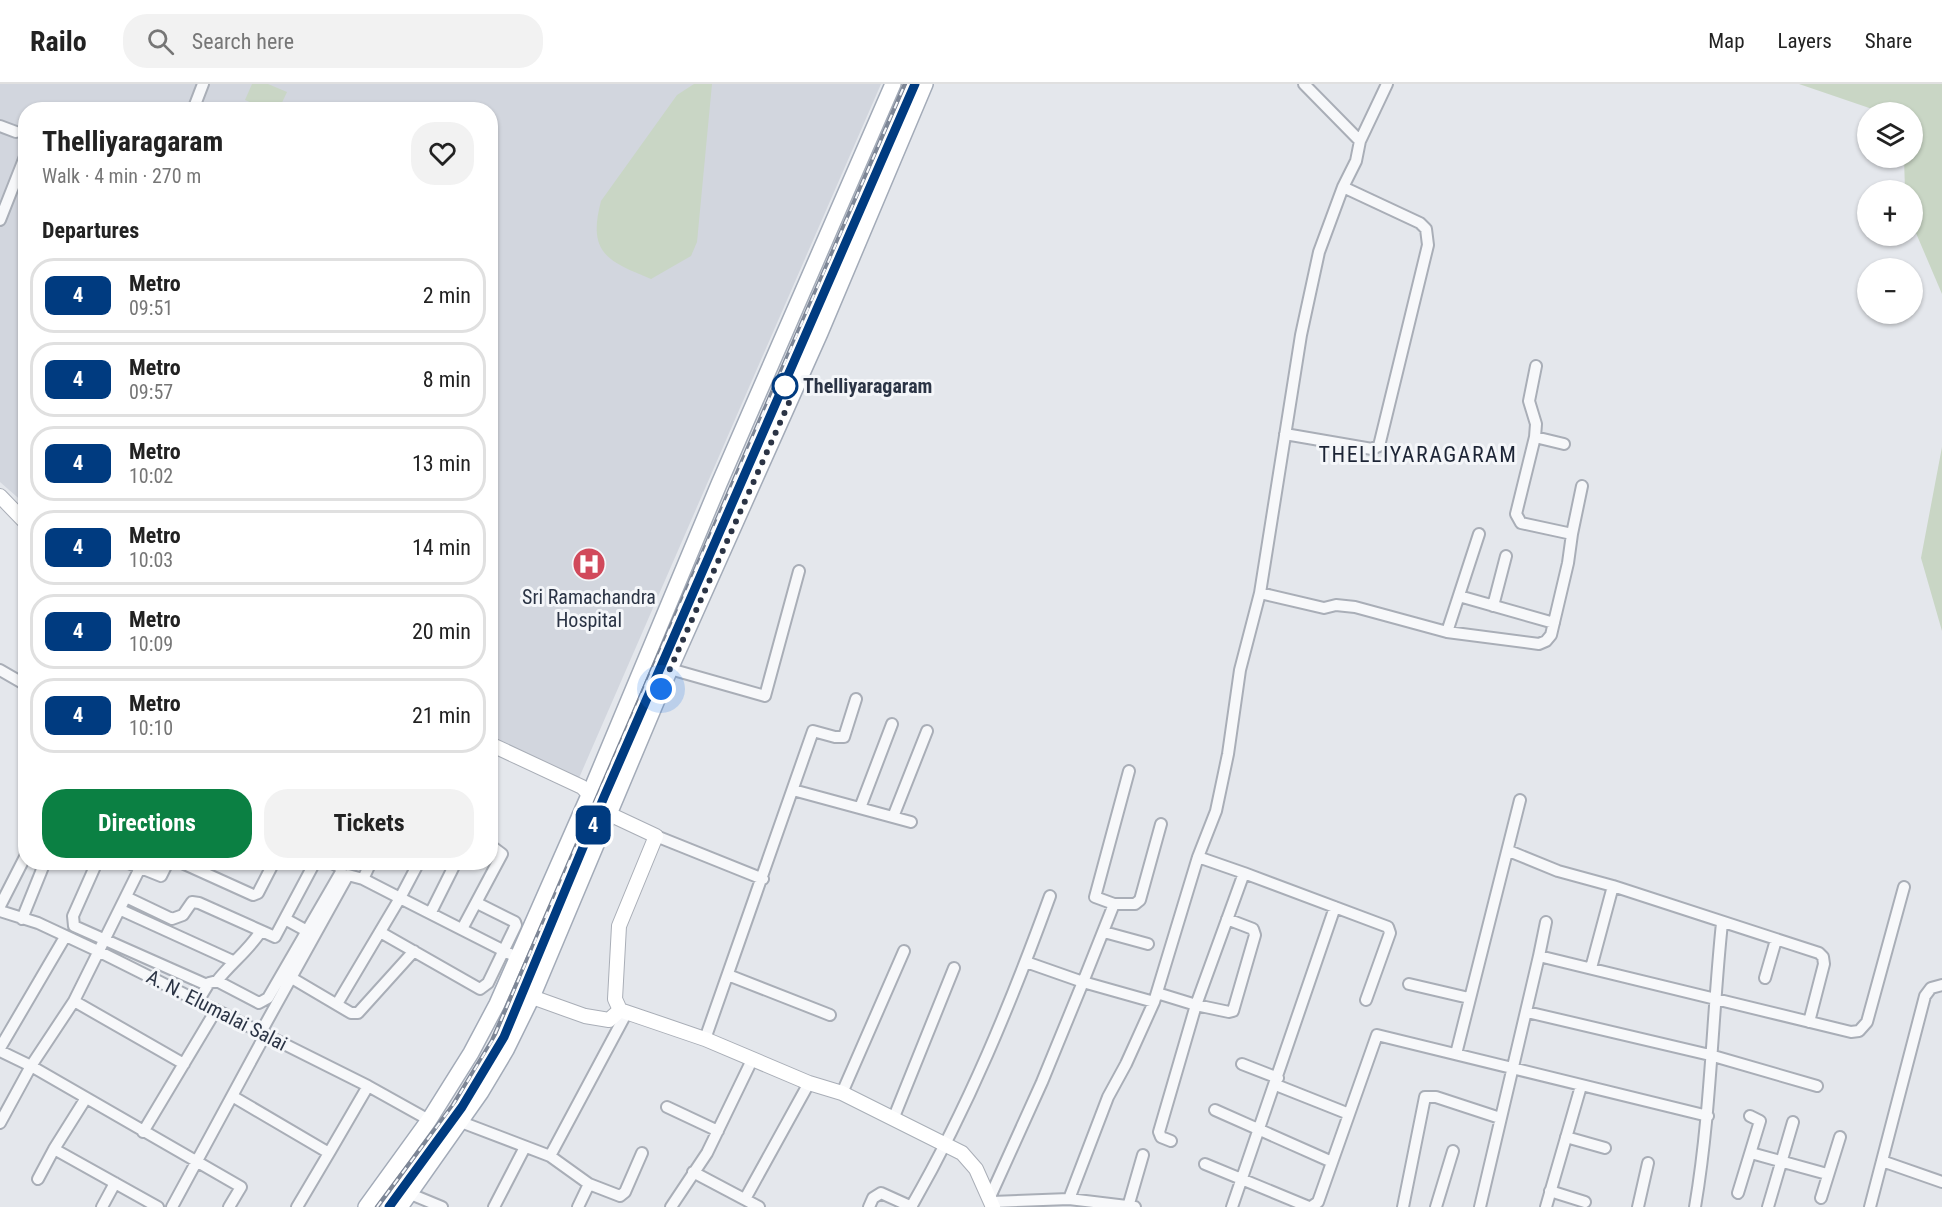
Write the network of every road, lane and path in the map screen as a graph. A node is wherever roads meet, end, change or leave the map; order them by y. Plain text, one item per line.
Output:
1 (203, 84) edge
2 (893, 84) edge
3 (925, 84) edge
4 (1304, 84) edge
5 (1387, 84) edge
6 (196, 102) edge
7 (0, 126) edge
8 (16, 132) dead end
9 (1360, 141) junction
10 (18, 174) edge
11 (1342, 187) junction
12 (0, 220) edge
13 (1536, 366) dead end
14 (1285, 434) junction
15 (1535, 437) junction
16 (1564, 444) dead end
17 (1582, 486) dead end
18 (0, 496) edge
19 (18, 515) edge
20 (1479, 534) dead end
21 (1572, 534) junction
22 (1506, 556) dead end
23 (799, 571) dead end
24 (1260, 593) junction
25 (1459, 596) junction
26 (1493, 606) junction
27 (1554, 623) junction
28 (1448, 632) junction
29 (670, 669) junction
30 (0, 670) edge
31 (18, 680) edge
32 (856, 699) dead end
33 (892, 724) dead end
34 (927, 731) dead end
35 (498, 748) edge
36 (1129, 771) dead end
37 (793, 790) junction
38 (590, 793) junction
39 (1520, 800) dead end
40 (860, 808) junction
41 (607, 813) junction
42 (893, 817) junction
43 (911, 822) dead end
44 (1161, 824) dead end
45 (657, 836) junction
46 (1509, 851) junction
47 (1198, 857) junction
48 (19, 870) edge
49 (42, 870) edge
50 (94, 870) edge
51 (139, 870) edge
52 (145, 870) edge
53 (164, 870) edge
54 (198, 870) edge
55 (270, 870) edge
56 (311, 870) edge
57 (341, 870) edge
58 (367, 870) edge
59 (415, 870) edge
60 (452, 870) edge
61 (494, 870) edge
62 (1244, 873) junction
63 (363, 879) junction
64 (763, 879) junction
65 (1613, 886) junction
66 (1904, 887) dead end
67 (1050, 896) dead end
68 (126, 897) junction
69 (400, 898) junction
70 (477, 903) junction
71 (1114, 904) junction
72 (1335, 907) junction
73 (0, 909) edge
74 (121, 910) junction
75 (430, 912) junction
76 (22, 919) junction
77 (285, 919) junction
78 (1227, 919) junction
79 (1546, 922) dead end
80 (1722, 923) junction
81 (462, 929) junction
82 (261, 931) junction
83 (307, 931) junction
84 (380, 932) junction
85 (1104, 932) junction
86 (65, 937) junction
87 (106, 940) junction
88 (1776, 940) junction
89 (1148, 944) dead end
90 (504, 950) junction
91 (414, 951) junction
92 (904, 951) dead end
93 (100, 952) junction
94 (1539, 956) junction
95 (518, 958) junction
96 (233, 961) junction
97 (1026, 962) junction
98 (954, 968) dead end
99 (1591, 968) junction
100 (728, 975) junction
101 (290, 977) junction
102 (1765, 978) dead end
103 (1083, 982) junction
104 (212, 983) junction
105 (1409, 984) dead end
106 (1942, 986) edge
107 (532, 997) junction
108 (1155, 998) junction
109 (1469, 998) junction
110 (1714, 999) junction
111 (1366, 1000) dead end
112 (74, 1001) junction
113 (198, 1001) junction
114 (337, 1004) junction
115 (1196, 1005) junction
116 (216, 1010) junction
117 (624, 1011) junction
118 (1527, 1012) junction
119 (830, 1015) dead end
120 (1809, 1022) junction
121 (263, 1033) junction
122 (705, 1039) junction
123 (0, 1050) edge
124 (1456, 1054) junction
125 (1710, 1056) junction
126 (752, 1060) junction
127 (184, 1064) junction
128 (1242, 1064) dead end
129 (31, 1066) junction
130 (1514, 1068) junction
131 (1277, 1082) junction
132 (808, 1083) junction
133 (368, 1086) junction
134 (1581, 1086) junction
135 (1817, 1086) dead end
136 (842, 1093) junction
137 (232, 1096) junction
138 (86, 1098) junction
139 (667, 1107) dead end
140 (1215, 1110) dead end
141 (1349, 1114) junction
142 (1708, 1116) junction
143 (1750, 1116) dead end
144 (894, 1117) junction
145 (1500, 1118) junction
146 (429, 1120) junction
147 (461, 1122) junction
148 (1793, 1122) dead end
149 (0, 1123) edge
150 (1260, 1130) junction
151 (718, 1131) junction
152 (142, 1132) junction
153 (1566, 1137) junction
154 (1840, 1137) dead end
155 (1171, 1141) dead end
156 (946, 1145) junction
157 (525, 1147) junction
158 (1605, 1148) dead end
159 (54, 1149) junction
160 (1453, 1151) dead end
161 (329, 1153) junction
162 (642, 1153) dead end
163 (1751, 1153) junction
164 (1143, 1155) dead end
165 (550, 1156) junction
166 (196, 1161) junction
167 (1781, 1161) junction
168 (1882, 1161) junction
169 (1332, 1162) junction
170 (1648, 1163) dead end
171 (1205, 1164) dead end
172 (693, 1172) junction
173 (1827, 1174) junction
174 (38, 1179) dead end
175 (1242, 1180) junction
176 (1942, 1182) edge
177 (115, 1183) junction
178 (384, 1183) junction
179 (589, 1184) junction
180 (1550, 1191) junction
181 (1738, 1193) dead end
182 (1821, 1198) dead end
183 (745, 1199) junction
184 (1069, 1199) junction
185 (405, 1201) edge
186 (992, 1202) edge
187 (1585, 1202) dead end
188 (1131, 1206) edge
189 (102, 1207) edge
190 (158, 1207) edge
191 (172, 1207) edge
192 (229, 1207) edge
193 (297, 1207) edge
194 (366, 1207) edge
195 (442, 1207) edge
196 (494, 1207) edge
197 (578, 1207) edge
198 (671, 1207) edge
199 (759, 1207) edge
200 (868, 1207) edge
201 (912, 1207) edge
202 (1232, 1207) edge
203 (1310, 1207) edge
204 (1403, 1207) edge
205 (1436, 1207) edge
206 (1480, 1207) edge
207 (1546, 1207) edge
208 (1638, 1207) edge
209 (1695, 1207) edge
210 (1768, 1207) edge
211 (1870, 1207) edge

1 - 6 street
2 - 38 main road
3 - 29 main road
4 - 9 street
5 - 9 street
7 - 8 street
9 - 11 street
10 - 12 street
11 - 14 street
11 - 14 street
13 - 15 street
14 - 24 street
15 - 16 street
15 - 21 street
17 - 21 street
18 - 19 street
20 - 25 street
21 - 27 street
22 - 26 street
23 - 29 street
24 - 28 street
24 - 47 street
25 - 26 street
25 - 28 street
26 - 27 street
27 - 28 street
29 - 41 main road
30 - 31 street
32 - 37 street
33 - 40 street
34 - 42 street
35 - 38 street
36 - 71 street
37 - 40 street
37 - 64 street
38 - 41 street
38 - 95 main road
39 - 46 street
40 - 42 street
41 - 45 street
41 - 107 main road
42 - 43 street
44 - 71 street
45 - 64 street
45 - 117 street
46 - 65 street
46 - 109 street
47 - 62 street
47 - 108 street
48 - 73 street
49 - 76 street
50 - 87 street
51 - 68 street
52 - 53 street
54 - 55 street
56 - 77 street
57 - 83 street
58 - 63 street
59 - 69 street
60 - 75 street
61 - 70 street
62 - 72 street
62 - 78 street
63 - 69 street
63 - 101 street
64 - 100 street
65 - 80 street
65 - 99 street
66 - 120 street
67 - 97 street
68 - 74 street
68 - 82 street
69 - 75 street
69 - 84 street
70 - 81 street
70 - 90 street
71 - 85 street
72 - 111 street
72 - 131 street
73 - 76 street, A. N. Elumalai Salai
74 - 87 street
74 - 96 street
75 - 81 street
76 - 86 street, A. N. Elumalai Salai
77 - 82 street
77 - 83 street
78 - 115 street
78 - 115 street
79 - 94 street
80 - 88 street
80 - 110 street
81 - 90 street
82 - 96 street
83 - 104 street
84 - 91 street
84 - 114 street
85 - 89 street
85 - 103 street
86 - 93 street, A. N. Elumalai Salai
86 - 123 street
87 - 93 street
87 - 104 street
88 - 102 street
88 - 120 street
90 - 91 street
90 - 95 street
91 - 114 street
92 - 136 street
93 - 112 street
93 - 113 street, A. N. Elumalai Salai
94 - 99 street
94 - 118 street
95 - 146 main road
96 - 104 street
97 - 103 street
97 - 156 street
98 - 144 street
99 - 110 street
100 - 119 street
100 - 122 street
101 - 114 street
101 - 121 street
103 - 108 street
103 - 186 street
104 - 113 street
105 - 109 street
106 - 168 street
107 - 117 street
107 - 147 main road
108 - 115 street
108 - 184 street
109 - 124 street
110 - 120 street
110 - 125 street
112 - 127 street
112 - 129 street
113 - 116 street, A. N. Elumalai Salai
115 - 155 street
116 - 121 street, A. N. Elumalai Salai
116 - 127 street
117 - 122 street
117 - 165 street
118 - 125 street
118 - 130 street
121 - 133 street, A. N. Elumalai Salai
121 - 137 street
122 - 126 street
123 - 129 street
124 - 130 street
124 - 141 street
125 - 135 street
125 - 142 street
126 - 132 street
126 - 151 street
127 - 152 street
128 - 131 street
129 - 138 street
129 - 149 street
130 - 134 street
130 - 145 street
131 - 141 street
131 - 150 street
132 - 136 street
132 - 183 street
133 - 146 street, A. N. Elumalai Salai
133 - 161 street
134 - 142 street
134 - 153 street
136 - 144 street
137 - 161 street
137 - 166 street
138 - 152 street
138 - 159 street
139 - 151 street
140 - 150 street
141 - 169 street
142 - 209 street
143 - 163 street
144 - 156 street
145 - 204 street
145 - 206 street
146 - 178 main road
147 - 157 street
147 - 185 main road
148 - 167 street
150 - 169 street
150 - 175 street
151 - 172 street
152 - 166 street
153 - 158 street
153 - 180 street
154 - 173 street
156 - 186 street
156 - 201 street
157 - 165 street
157 - 196 street
159 - 174 street
159 - 177 street
160 - 205 street
161 - 193 street
162 - 179 street
163 - 167 street
163 - 181 street
164 - 188 street
165 - 179 street
166 - 191 street
166 - 192 street
167 - 173 street
167 - 210 street
168 - 176 street
168 - 211 street
169 - 203 street
170 - 208 street
171 - 175 street
172 - 183 street
172 - 198 street
173 - 182 street
175 - 202 street
175 - 203 street
177 - 189 street
177 - 190 street
178 - 185 street
178 - 194 main road
179 - 197 street
180 - 187 street
180 - 207 street
183 - 199 street
184 - 186 street
184 - 188 street
185 - 195 street
200 - 201 street

